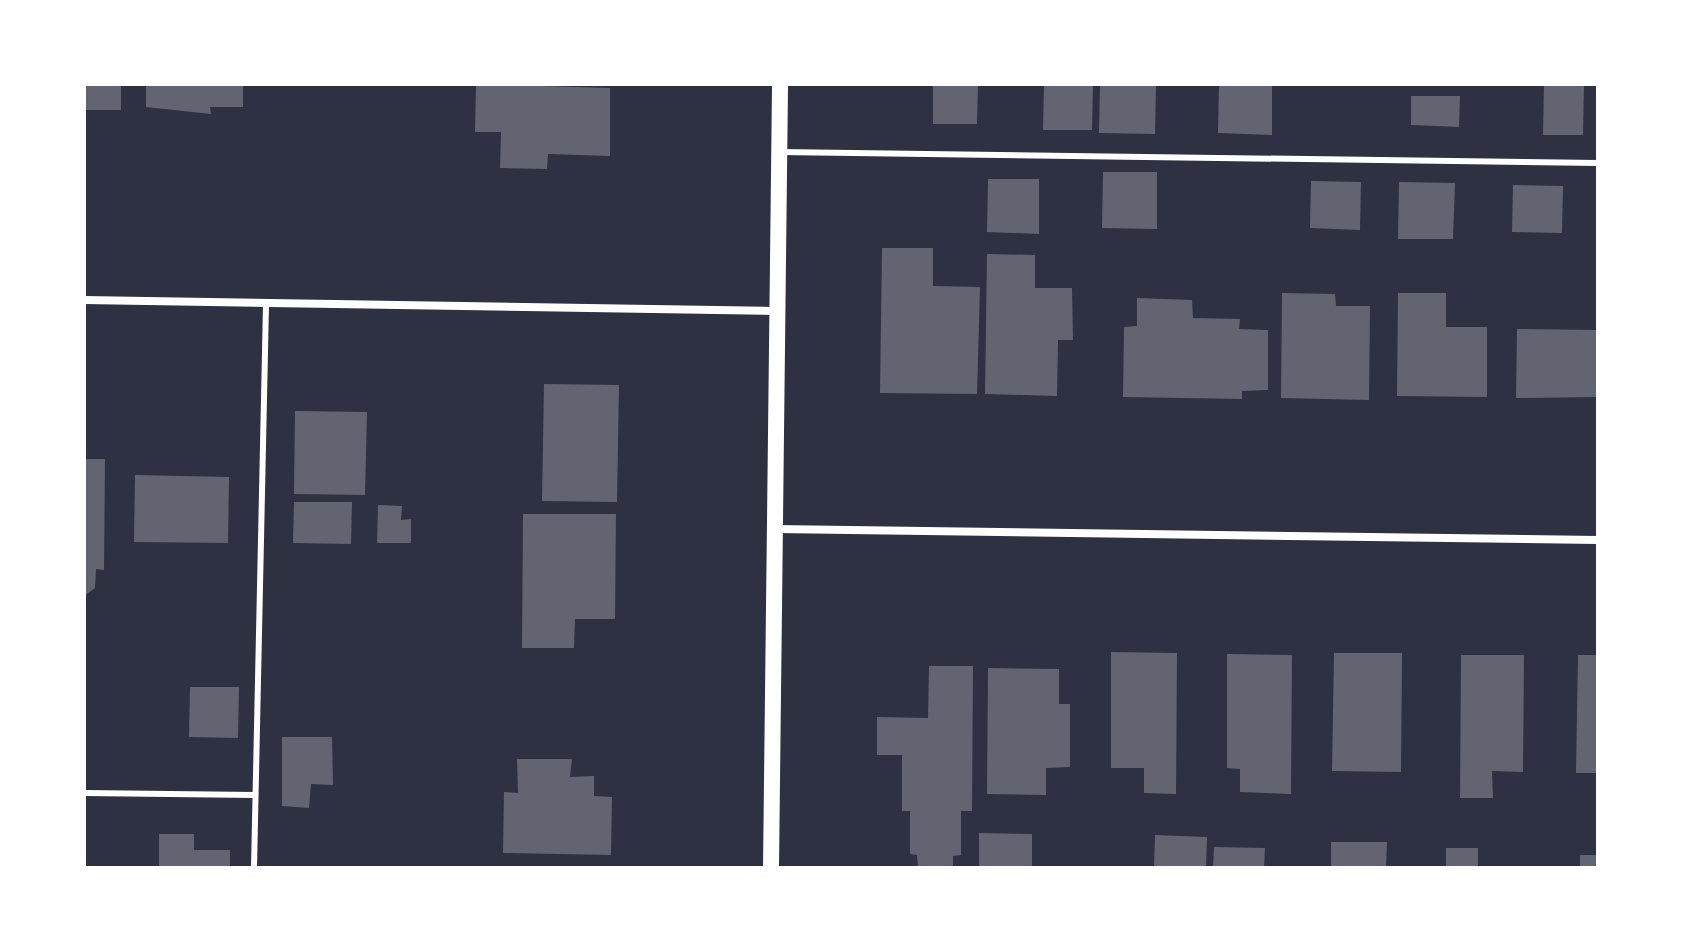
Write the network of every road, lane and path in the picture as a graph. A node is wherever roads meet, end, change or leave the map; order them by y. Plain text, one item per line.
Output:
1 (780, 84) edge
2 (779, 152) junction
3 (1598, 163) edge
4 (84, 300) edge
5 (266, 303) junction
6 (777, 311) junction
7 (775, 529) junction
8 (1598, 540) edge
9 (84, 793) edge
10 (255, 795) junction
11 (254, 868) edge
12 (771, 868) edge

1 - 2 main road
2 - 3 lane
2 - 6 main road
4 - 5 street
5 - 6 street
5 - 10 lane
6 - 7 main road
7 - 8 street
7 - 12 main road
9 - 10 lane
10 - 11 lane

